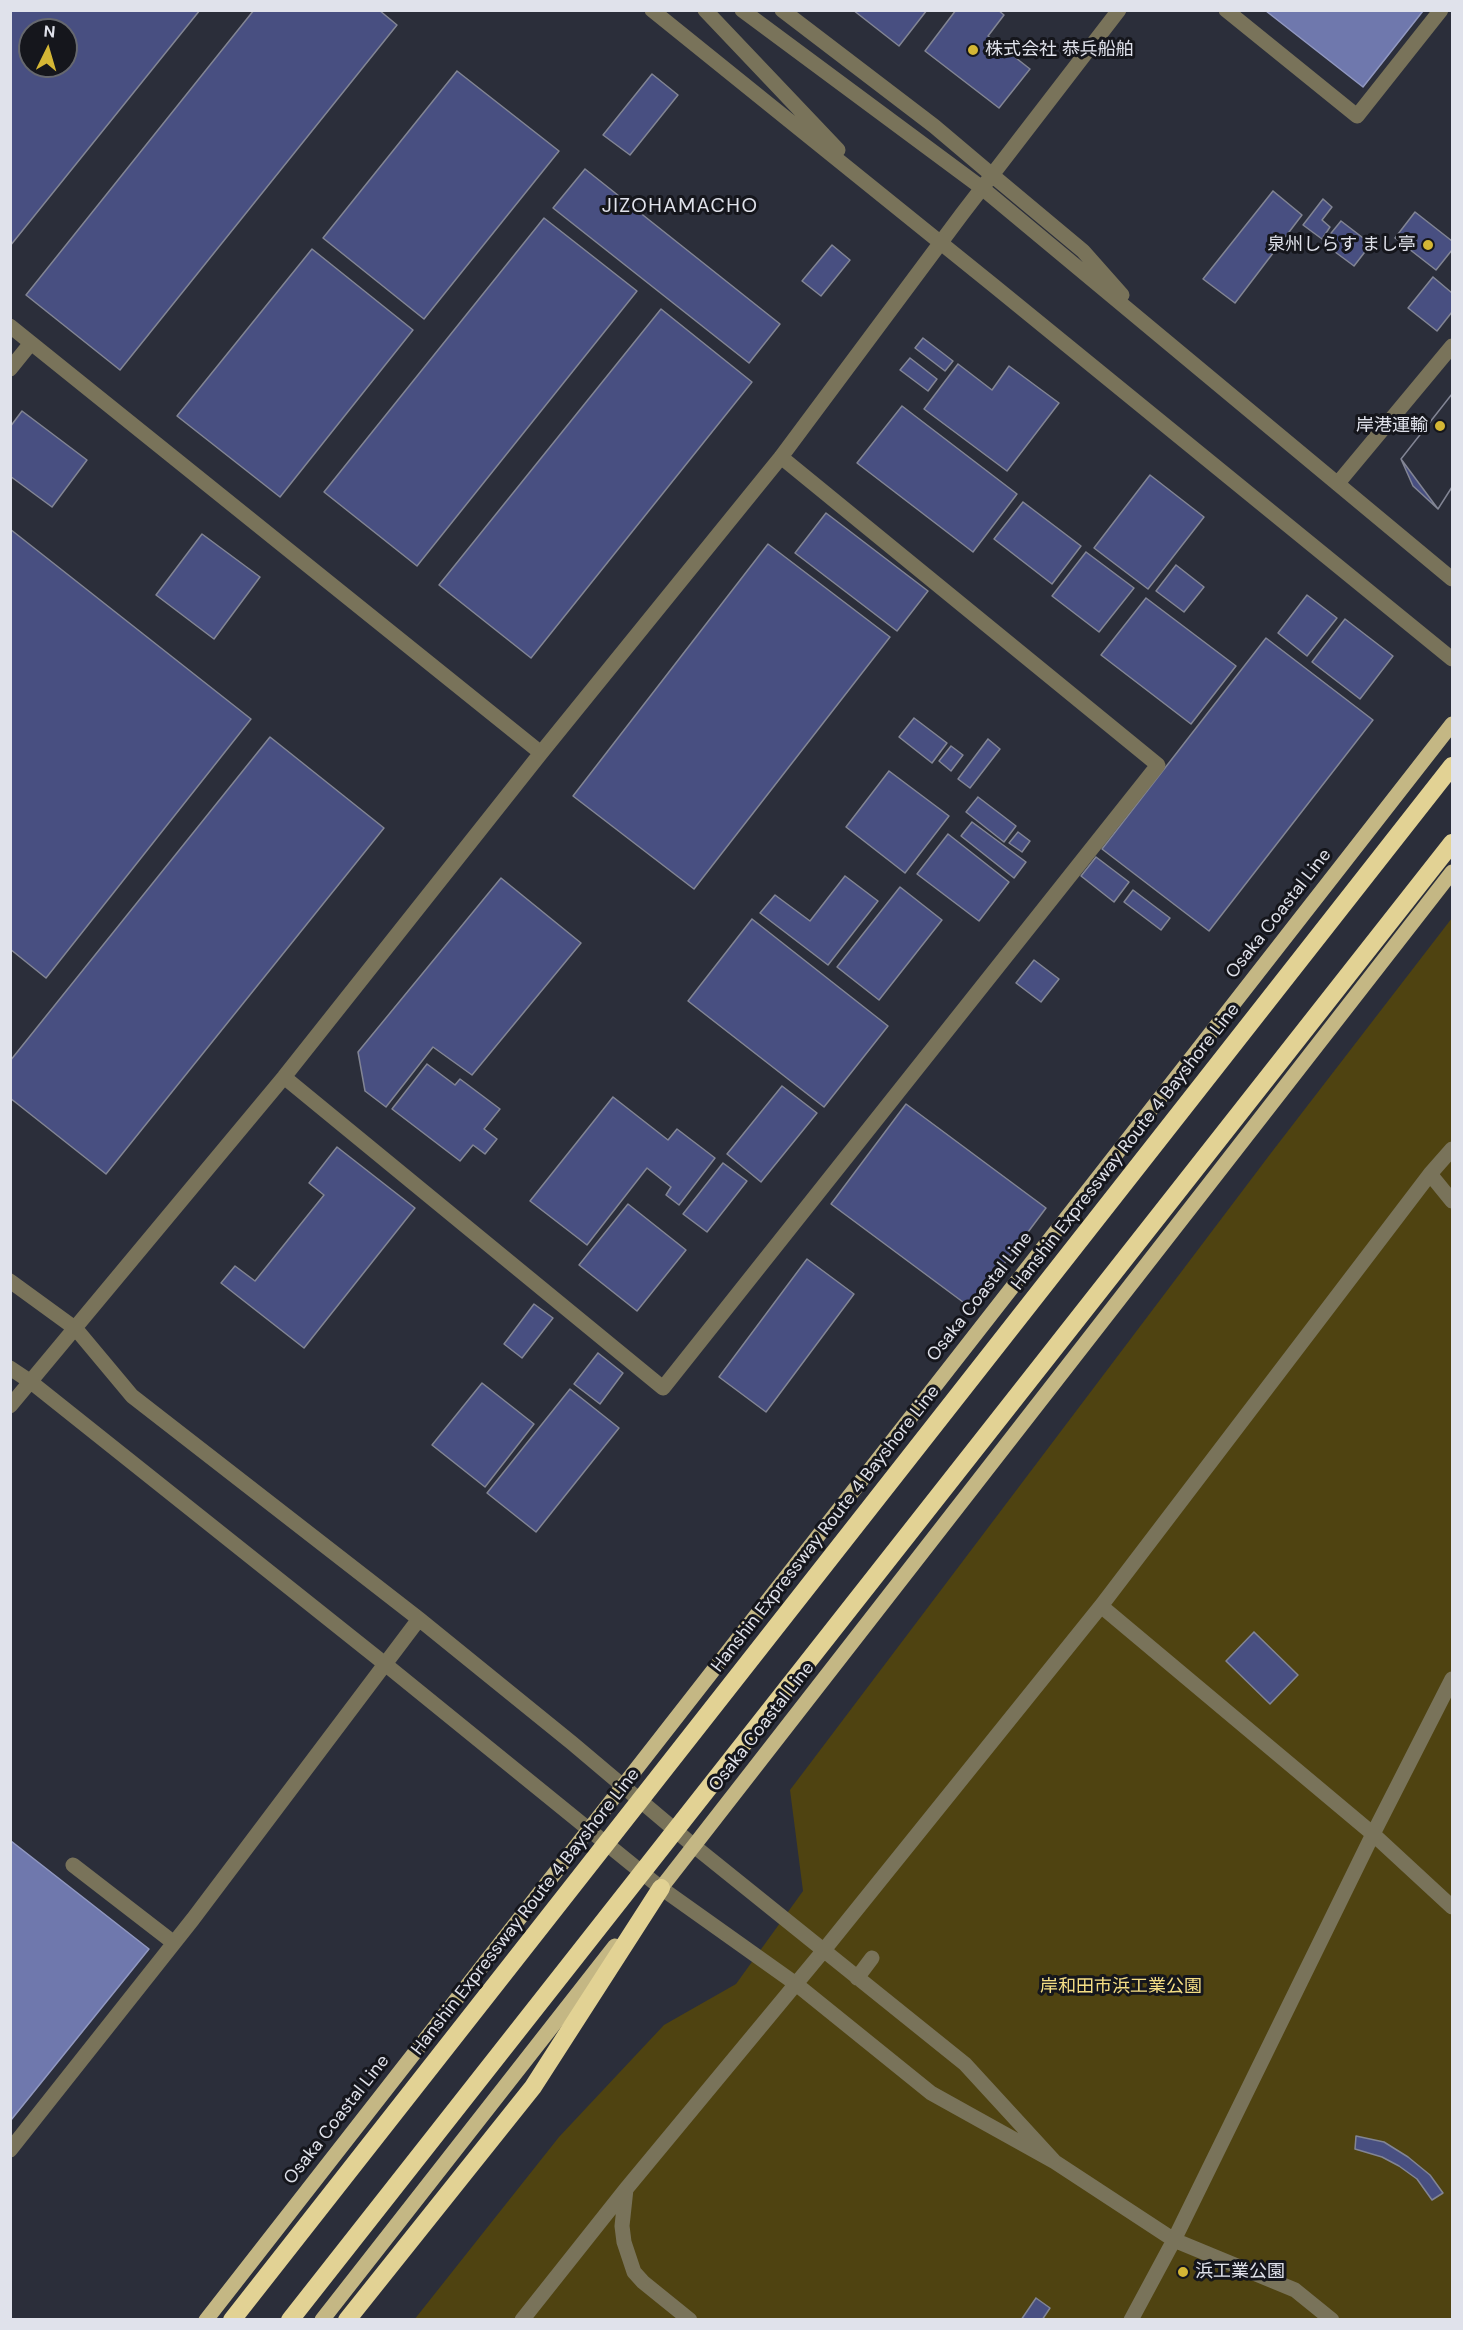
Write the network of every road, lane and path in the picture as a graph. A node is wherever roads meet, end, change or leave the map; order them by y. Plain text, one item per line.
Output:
1 (651, 10) edge
2 (705, 10) edge
3 (741, 10) edge
4 (782, 10) edge
5 (1119, 10) edge
6 (1227, 10) edge
7 (1441, 10) edge
8 (992, 175) junction
9 (982, 188) junction
10 (880, 194) junction
11 (941, 243) junction
12 (10, 326) edge
13 (1158, 335) junction
14 (31, 343) junction
15 (1452, 345) edge
16 (10, 369) edge
17 (781, 457) junction
18 (1338, 483) junction
19 (1452, 579) edge
20 (1452, 659) edge
21 (1452, 724) edge
22 (541, 753) junction
23 (1452, 766) edge
24 (1452, 843) edge
25 (1452, 872) edge
26 (284, 1077) junction
27 (1452, 1149) edge
28 (1430, 1174) junction
29 (1452, 1201) edge
30 (10, 1281) edge
31 (76, 1329) junction
32 (10, 1368) edge
33 (31, 1382) junction
34 (10, 1406) edge
35 (1101, 1606) junction
36 (419, 1619) junction
37 (385, 1664) junction
38 (1452, 1679) edge
39 (622, 1786) junction
40 (589, 1828) junction
41 (1373, 1834) junction
42 (694, 1846) junction
43 (73, 1865) dead end
44 (661, 1887) junction
45 (1452, 1907) edge
46 (174, 1942) junction
47 (824, 1950) junction
48 (872, 1958) dead end
49 (857, 1978) junction
50 (796, 1984) junction
51 (10, 2150) edge
52 (1055, 2162) junction
53 (626, 2188) junction
54 (1174, 2240) junction
55 (206, 2319) edge
56 (232, 2319) edge
57 (290, 2319) edge
58 (322, 2319) edge
59 (346, 2319) edge
60 (522, 2319) edge
61 (690, 2319) edge
62 (1131, 2319) edge
63 (1332, 2319) edge

1 - 10 street
2 - 10 street
3 - 9 street
4 - 8 street
5 - 8 street
6 - 7 street
8 - 9 street
8 - 13 street
9 - 11 street
9 - 13 street
10 - 11 street
11 - 17 street
11 - 20 street
12 - 14 street
13 - 18 street
14 - 16 street
14 - 22 street
15 - 18 street
17 - 22 street
17 - 26 street
18 - 19 street
21 - 39 main road, Osaka Coastal Line
22 - 26 street
23 - 56 highway, Hanshin Expressway Route 4 Bayshore Line
24 - 57 highway
25 - 42 main road, Osaka Coastal Line
26 - 31 street
27 - 28 street
28 - 29 street
28 - 35 street
30 - 31 street
31 - 33 street
31 - 36 street
32 - 33 street
33 - 34 street
33 - 37 street
35 - 41 street
35 - 47 street
36 - 37 street
36 - 39 street
37 - 40 street
37 - 46 street
38 - 41 street
39 - 40 main road, Osaka Coastal Line
39 - 42 street
40 - 44 street
40 - 55 main road, Osaka Coastal Line
41 - 45 street
41 - 54 street
42 - 44 main road, Osaka Coastal Line
42 - 47 street
43 - 46 street
44 - 50 street
44 - 58 main road, Osaka Coastal Line
44 - 59 highway
46 - 51 street
47 - 49 street
47 - 50 street
48 - 49 street
49 - 52 street
50 - 52 street
50 - 53 street
52 - 54 street
53 - 60 street
53 - 61 street
54 - 62 street
54 - 63 street

